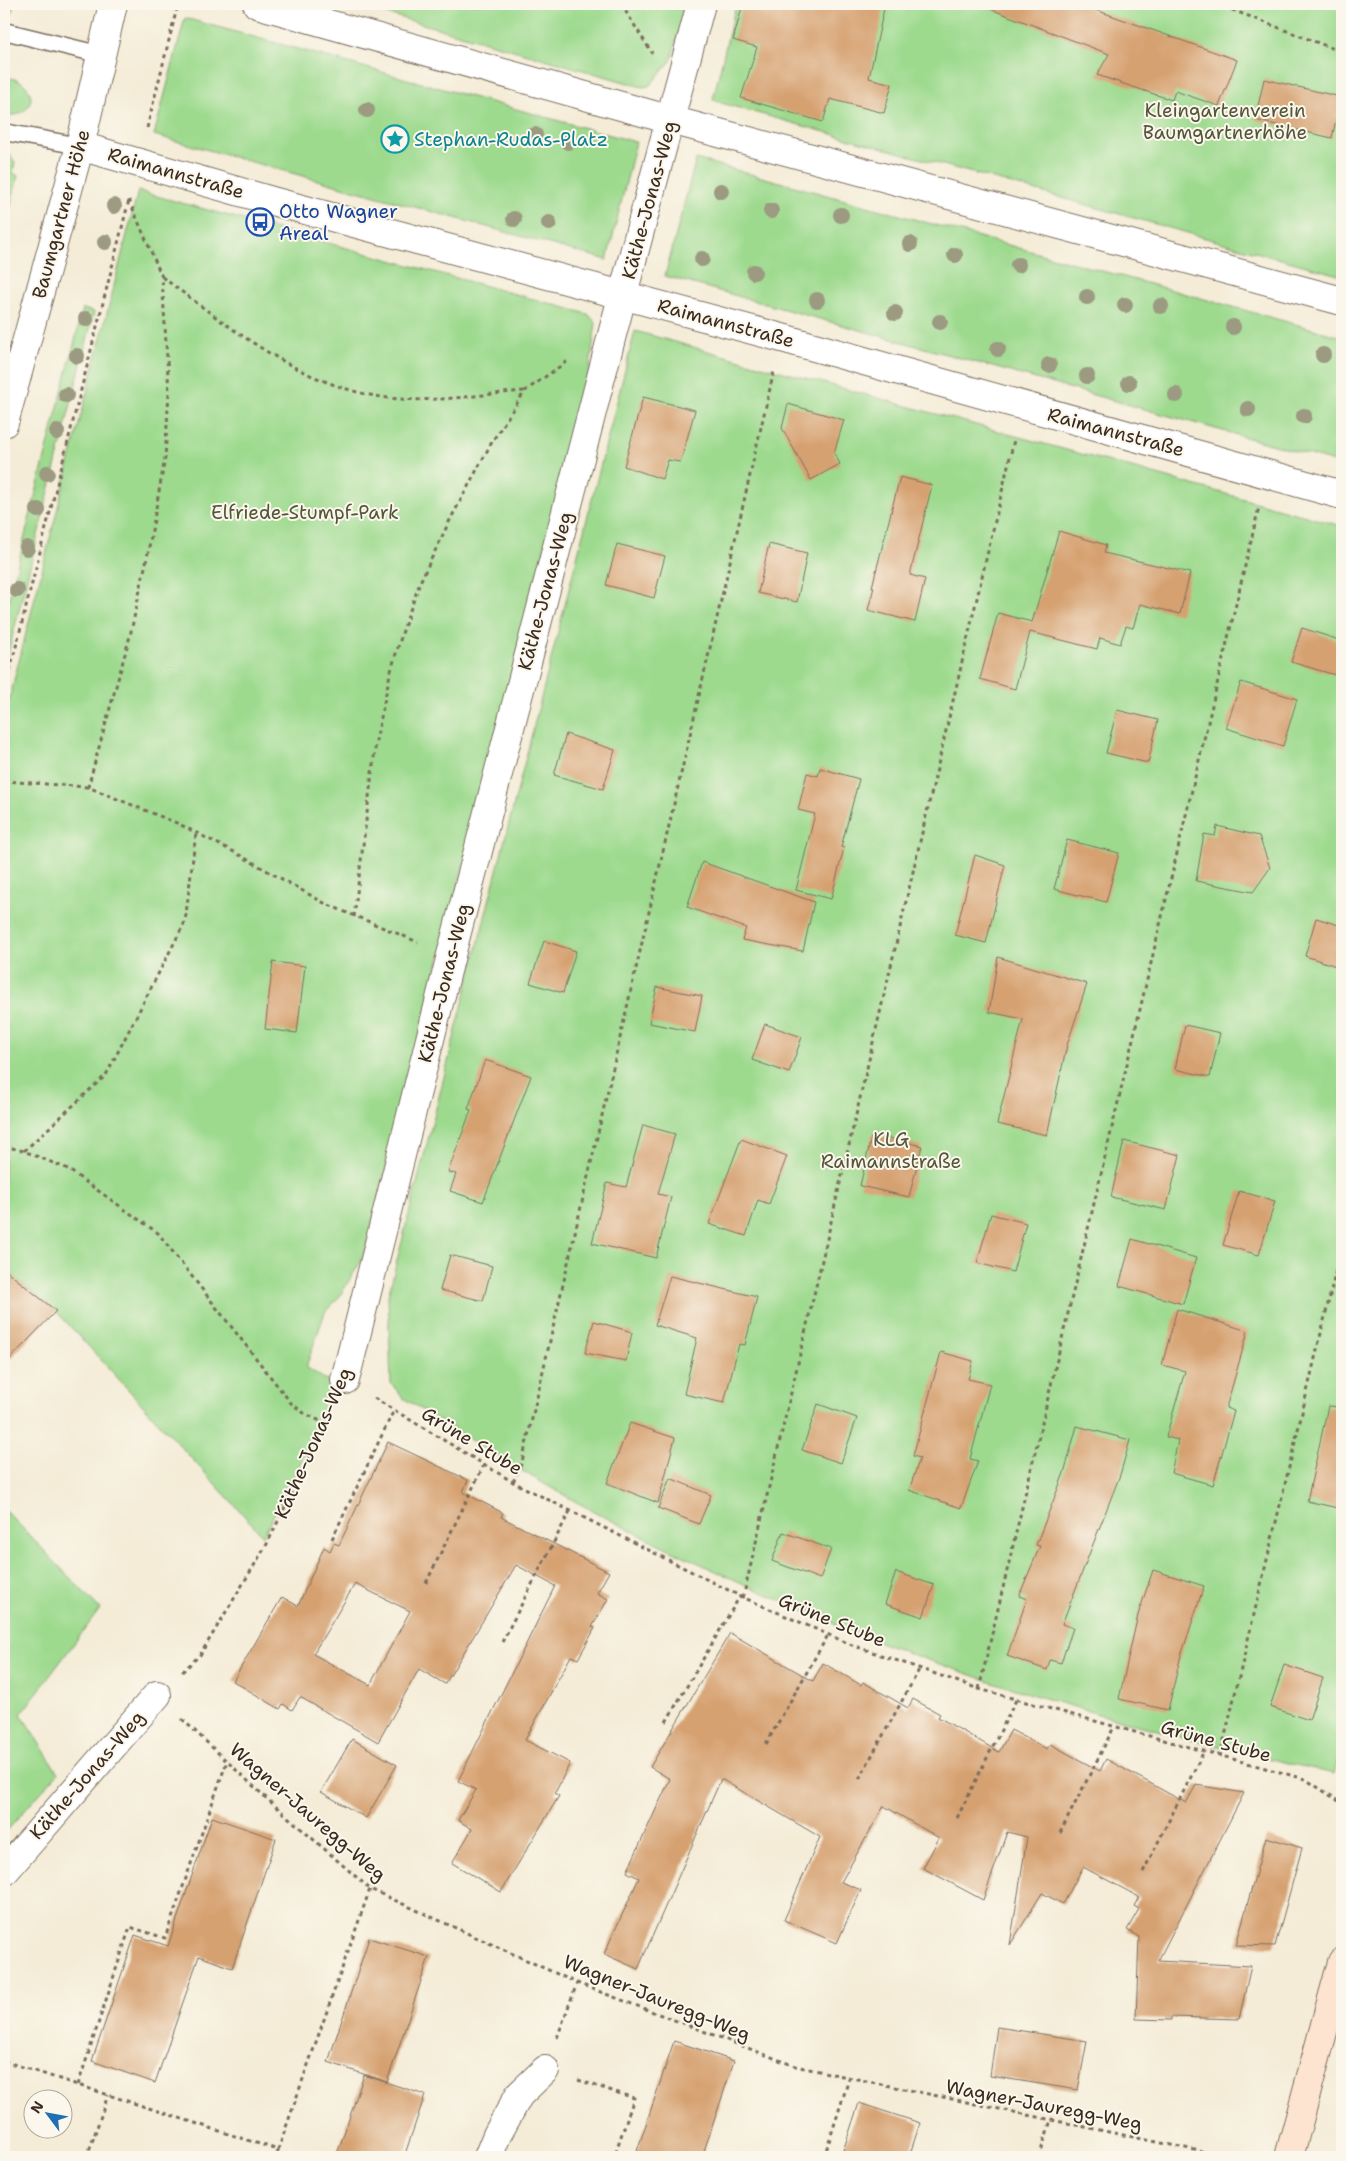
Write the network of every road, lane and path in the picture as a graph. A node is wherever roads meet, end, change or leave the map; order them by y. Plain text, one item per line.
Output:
1 (113, 4) edge
2 (178, 4) edge
3 (256, 4) edge
4 (701, 4) edge
5 (1217, 4) edge
6 (4, 31) edge
7 (1342, 52) edge
8 (102, 55) junction
9 (671, 120) junction
10 (4, 132) edge
11 (80, 146) junction
12 (139, 162) junction
13 (129, 200) junction
14 (162, 278) junction
15 (623, 295) junction
16 (1342, 301) edge
17 (613, 331) junction
18 (782, 338) junction
19 (525, 391) junction
20 (1022, 406) junction
21 (4, 423) edge
22 (1267, 473) junction
23 (1342, 495) edge
24 (4, 694) edge
25 (4, 781) edge
26 (88, 787) junction
27 (196, 833) junction
28 (354, 917) junction
29 (451, 956) junction
30 (4, 1146) edge
31 (24, 1151) junction
32 (1342, 1245) edge
33 (345, 1380) junction
34 (394, 1410) junction
35 (326, 1424) junction
36 (484, 1465) junction
37 (513, 1482) junction
38 (570, 1511) junction
39 (332, 1539) dead end
40 (426, 1583) dead end
41 (742, 1597) junction
42 (828, 1634) junction
43 (502, 1642) dead end
44 (920, 1668) junction
45 (979, 1689) junction
46 (157, 1695) junction
47 (1016, 1700) junction
48 (666, 1722) dead end
49 (1114, 1727) junction
50 (766, 1744) dead end
51 (1203, 1752) junction
52 (1220, 1757) junction
53 (227, 1761) junction
54 (859, 1779) dead end
55 (1342, 1803) edge
56 (957, 1818) dead end
57 (1060, 1832) dead end
58 (4, 1872) edge
59 (1143, 1872) dead end
60 (370, 1889) junction
61 (1342, 1962) edge
62 (577, 1983) junction
63 (4, 2061) edge
64 (545, 2070) junction
65 (849, 2079) junction
66 (78, 2085) junction
67 (108, 2095) junction
68 (1051, 2120) junction
69 (278, 2150) junction
70 (87, 2157) edge
71 (276, 2157) edge
72 (488, 2157) edge
73 (614, 2157) edge
74 (824, 2157) edge
75 (1039, 2157) edge
76 (1228, 2157) edge
77 (1289, 2157) edge

1 - 8 street, Baumgartner Höhe
2 - 12 path
3 - 9 street
4 - 9 street, Käthe-Jonas-Weg
5 - 7 path
6 - 8 lane
8 - 11 street, Baumgartner Höhe
9 - 15 street, Käthe-Jonas-Weg
9 - 16 street
10 - 11 lane
11 - 12 street, Raimannstraße
11 - 21 street, Baumgartner Höhe
12 - 13 path
12 - 15 street, Raimannstraße
13 - 14 path
13 - 24 path
14 - 19 path
14 - 26 path
15 - 17 street, Käthe-Jonas-Weg
15 - 18 street, Raimannstraße
17 - 19 path
17 - 29 street, Käthe-Jonas-Weg
18 - 20 street, Raimannstraße
18 - 37 path
19 - 28 path
20 - 22 street, Raimannstraße
20 - 41 path
22 - 23 street, Raimannstraße
22 - 45 path
25 - 26 path
26 - 27 path
27 - 28 path
27 - 31 path
28 - 29 path
29 - 33 street, Käthe-Jonas-Weg
30 - 31 path
31 - 35 path
32 - 52 path
33 - 34 path, Grüne Stube
33 - 35 path, Käthe-Jonas-Weg
34 - 36 path, Grüne Stube
34 - 39 path
35 - 46 path, Käthe-Jonas-Weg
36 - 37 path, Grüne Stube
36 - 40 path
37 - 38 path, Grüne Stube
38 - 41 path, Grüne Stube
38 - 43 path
41 - 42 path, Grüne Stube
41 - 48 path
42 - 44 path, Grüne Stube
42 - 50 path
44 - 45 path, Grüne Stube
44 - 54 path
45 - 47 path, Grüne Stube
46 - 53 path, Wagner-Jauregg-Weg
46 - 58 street, Käthe-Jonas-Weg
47 - 49 path, Grüne Stube
47 - 56 path
49 - 51 path, Grüne Stube
49 - 57 path
51 - 52 path, Grüne Stube
51 - 59 path
52 - 55 path, Grüne Stube
53 - 60 path, Wagner-Jauregg-Weg
53 - 66 path
60 - 62 path, Wagner-Jauregg-Weg
60 - 69 path
61 - 77 main road
62 - 64 path
62 - 65 path, Wagner-Jauregg-Weg
63 - 66 path
64 - 72 street
64 - 73 path
65 - 68 path, Wagner-Jauregg-Weg
65 - 74 path
66 - 67 path
67 - 69 path
67 - 70 path
68 - 75 path
68 - 76 path, Wagner-Jauregg-Weg
69 - 71 path

